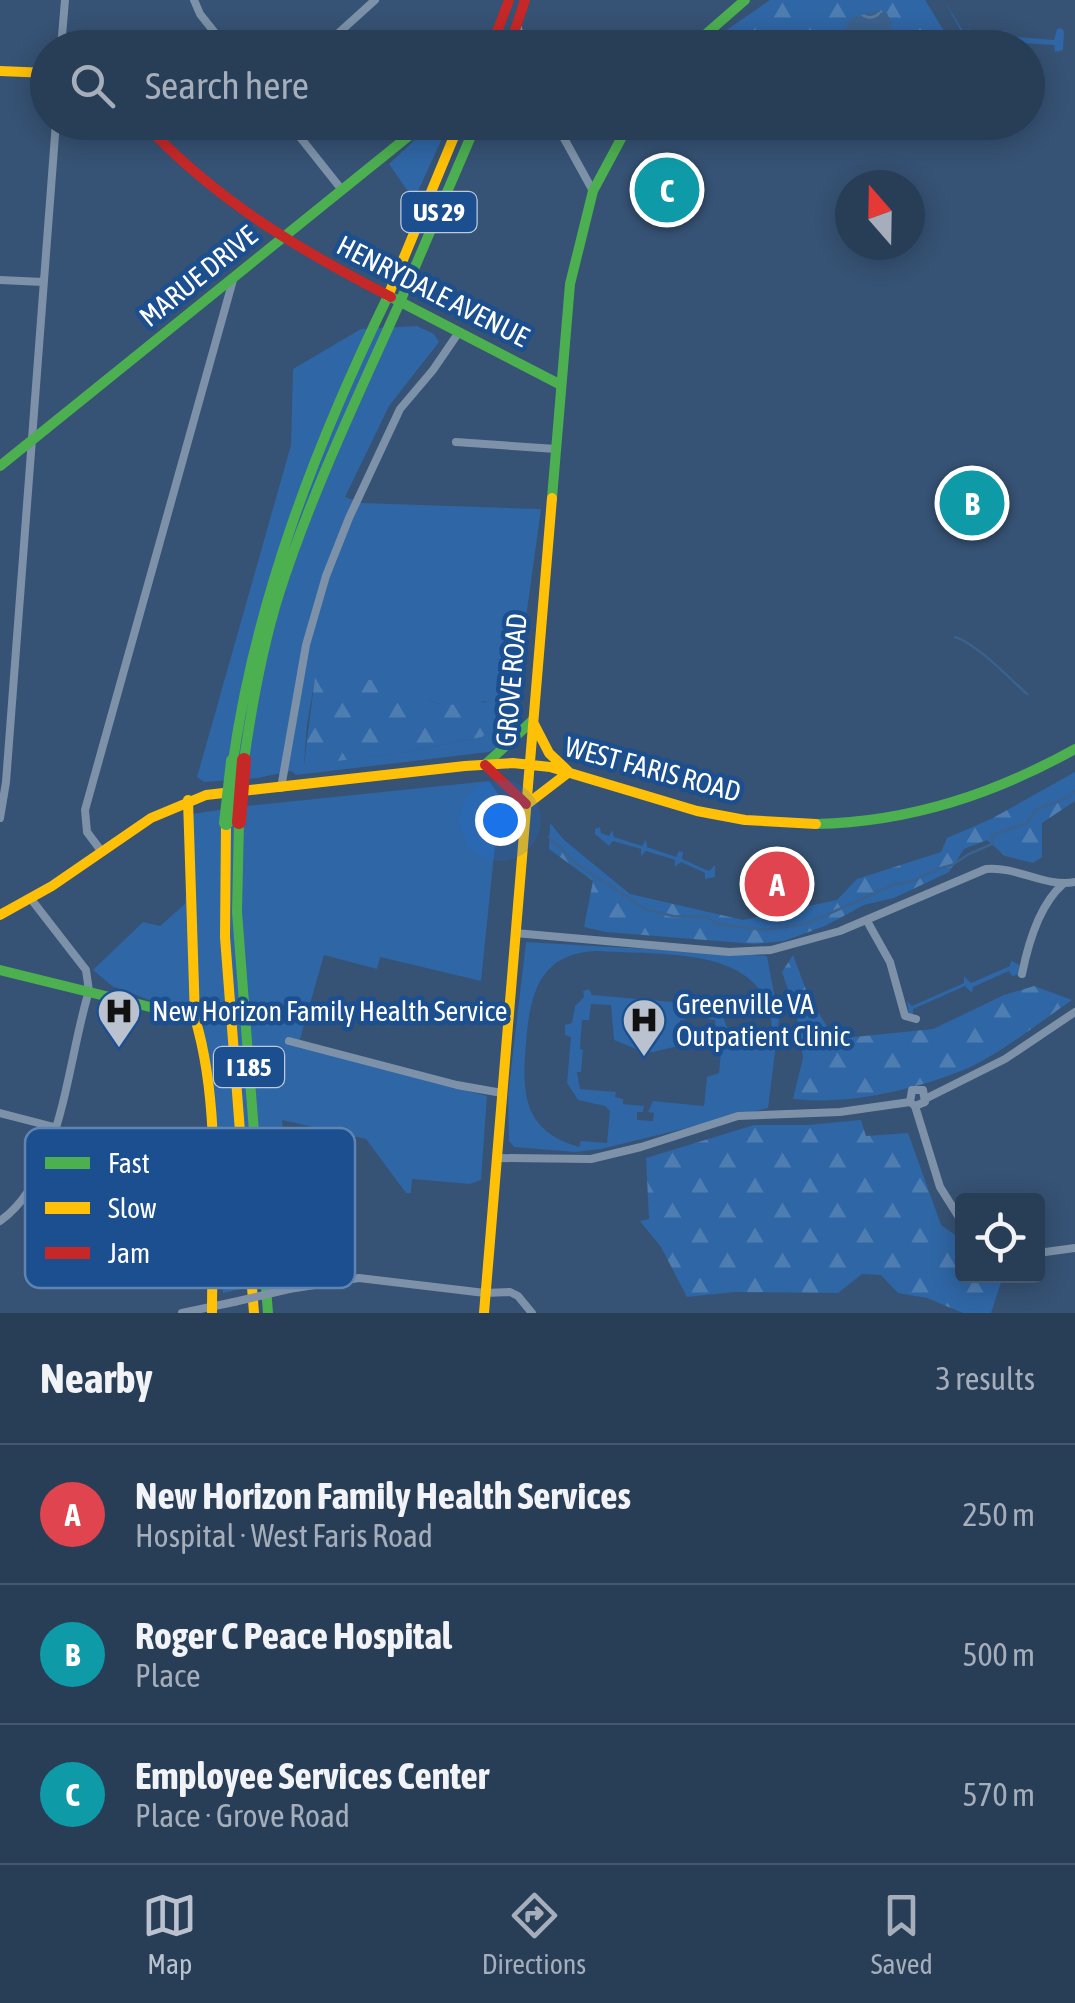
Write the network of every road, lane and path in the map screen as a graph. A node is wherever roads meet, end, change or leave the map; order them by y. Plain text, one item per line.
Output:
1 (65, 0) edge
2 (194, 0) edge
3 (375, 0) edge
4 (509, 0) edge
5 (525, 0) edge
6 (745, 0) edge
7 (518, 27) junction
8 (63, 30) edge
9 (213, 30) edge
10 (342, 30) edge
11 (498, 30) edge
12 (517, 30) edge
13 (519, 30) edge
14 (711, 30) edge
15 (0, 70) edge
16 (30, 72) edge
17 (54, 140) edge
18 (160, 140) edge
19 (302, 140) edge
20 (404, 140) edge
21 (453, 140) edge
22 (469, 140) edge
23 (565, 140) edge
24 (620, 140) edge
25 (342, 190) junction
26 (593, 190) junction
27 (284, 239) junction
28 (0, 280) edge
29 (233, 280) junction
30 (42, 282) junction
31 (394, 299) junction
32 (458, 332) junction
33 (561, 385) junction
34 (31, 442) junction
35 (456, 442) dead end
36 (556, 449) junction
37 (0, 466) edge
38 (532, 720) junction
39 (1075, 749) edge
40 (529, 764) junction
41 (485, 765) junction
42 (569, 772) junction
43 (281, 788) junction
44 (188, 800) junction
45 (526, 804) junction
46 (0, 818) edge
47 (232, 822) junction
48 (102, 852) junction
49 (1075, 882) edge
50 (1063, 884) junction
51 (31, 900) junction
52 (0, 915) edge
53 (867, 921) junction
54 (516, 933) junction
55 (0, 970) edge
56 (1022, 974) dead end
57 (89, 991) junction
58 (1075, 1012) edge
59 (195, 1018) junction
60 (916, 1019) dead end
61 (289, 1041) dead end
62 (502, 1093) junction
63 (926, 1097) junction
64 (911, 1101) junction
65 (0, 1113) edge
66 (54, 1128) joint
67 (210, 1128) edge
68 (239, 1128) edge
69 (254, 1128) edge
70 (925, 1130) junction
71 (497, 1158) junction
72 (25, 1197) edge
73 (955, 1211) edge
74 (0, 1220) edge
75 (1075, 1248) edge
76 (1045, 1252) edge
77 (355, 1279) edge
78 (252, 1288) edge
79 (266, 1288) edge
80 (295, 1288) edge
81 (485, 1292) junction
82 (212, 1310) edge
83 (182, 1313) edge
84 (254, 1313) edge
85 (268, 1313) edge
86 (484, 1313) edge
87 (532, 1313) edge

1 - 8 street
2 - 9 street
3 - 10 street
4 - 11 main road
5 - 7 main road
6 - 14 main road
7 - 12 main road
7 - 13 street
15 - 16 main road
17 - 30 street
18 - 27 main road, HENRYDALE AVENUE
19 - 25 street
20 - 25 main road, MARUE DRIVE
21 - 31 main road, US 29
22 - 31 main road, US 29
23 - 26 street
24 - 26 main road, GROVE ROAD
25 - 27 main road, MARUE DRIVE
26 - 33 main road, GROVE ROAD
27 - 29 main road, MARUE DRIVE
27 - 31 main road, HENRYDALE AVENUE
28 - 30 street
29 - 34 main road, MARUE DRIVE
29 - 48 street
30 - 34 street
31 - 32 main road, HENRYDALE AVENUE
31 - 47 main road, I 185, bridge
32 - 33 main road, HENRYDALE AVENUE
32 - 43 street
33 - 36 main road, GROVE ROAD
34 - 37 main road, MARUE DRIVE
34 - 46 street
35 - 36 street
36 - 38 main road, GROVE ROAD
38 - 40 main road, GROVE ROAD
38 - 41 main road
38 - 42 main road
39 - 42 main road, WEST FARIS ROAD
40 - 41 main road, WEST FARIS ROAD
40 - 42 main road, WEST FARIS ROAD
40 - 45 main road, GROVE ROAD
41 - 43 main road, WEST FARIS ROAD
41 - 45 main road
42 - 45 main road
43 - 44 main road, WEST FARIS ROAD
44 - 48 main road, WEST FARIS ROAD
44 - 59 main road
45 - 54 main road, GROVE ROAD
47 - 68 main road, I 185
47 - 69 main road, I 185
48 - 51 main road, WEST FARIS ROAD
49 - 50 street
50 - 53 street
50 - 56 street
51 - 52 main road, WEST FARIS ROAD
51 - 57 street
53 - 54 street
53 - 60 street
54 - 62 main road, GROVE ROAD
55 - 57 main road
57 - 59 main road
57 - 66 street
58 - 63 street
59 - 67 main road
61 - 62 street
62 - 71 main road, GROVE ROAD
63 - 64 street
63 - 64 street
63 - 70 street
64 - 70 street
64 - 71 street
65 - 66 street
70 - 73 street
71 - 81 main road, GROVE ROAD
72 - 74 street
75 - 76 street
77 - 81 street, bridge
78 - 84 main road, I 185
79 - 85 main road, I 185
80 - 82 street, bridge
81 - 86 main road, GROVE ROAD
81 - 87 street
82 - 83 street

